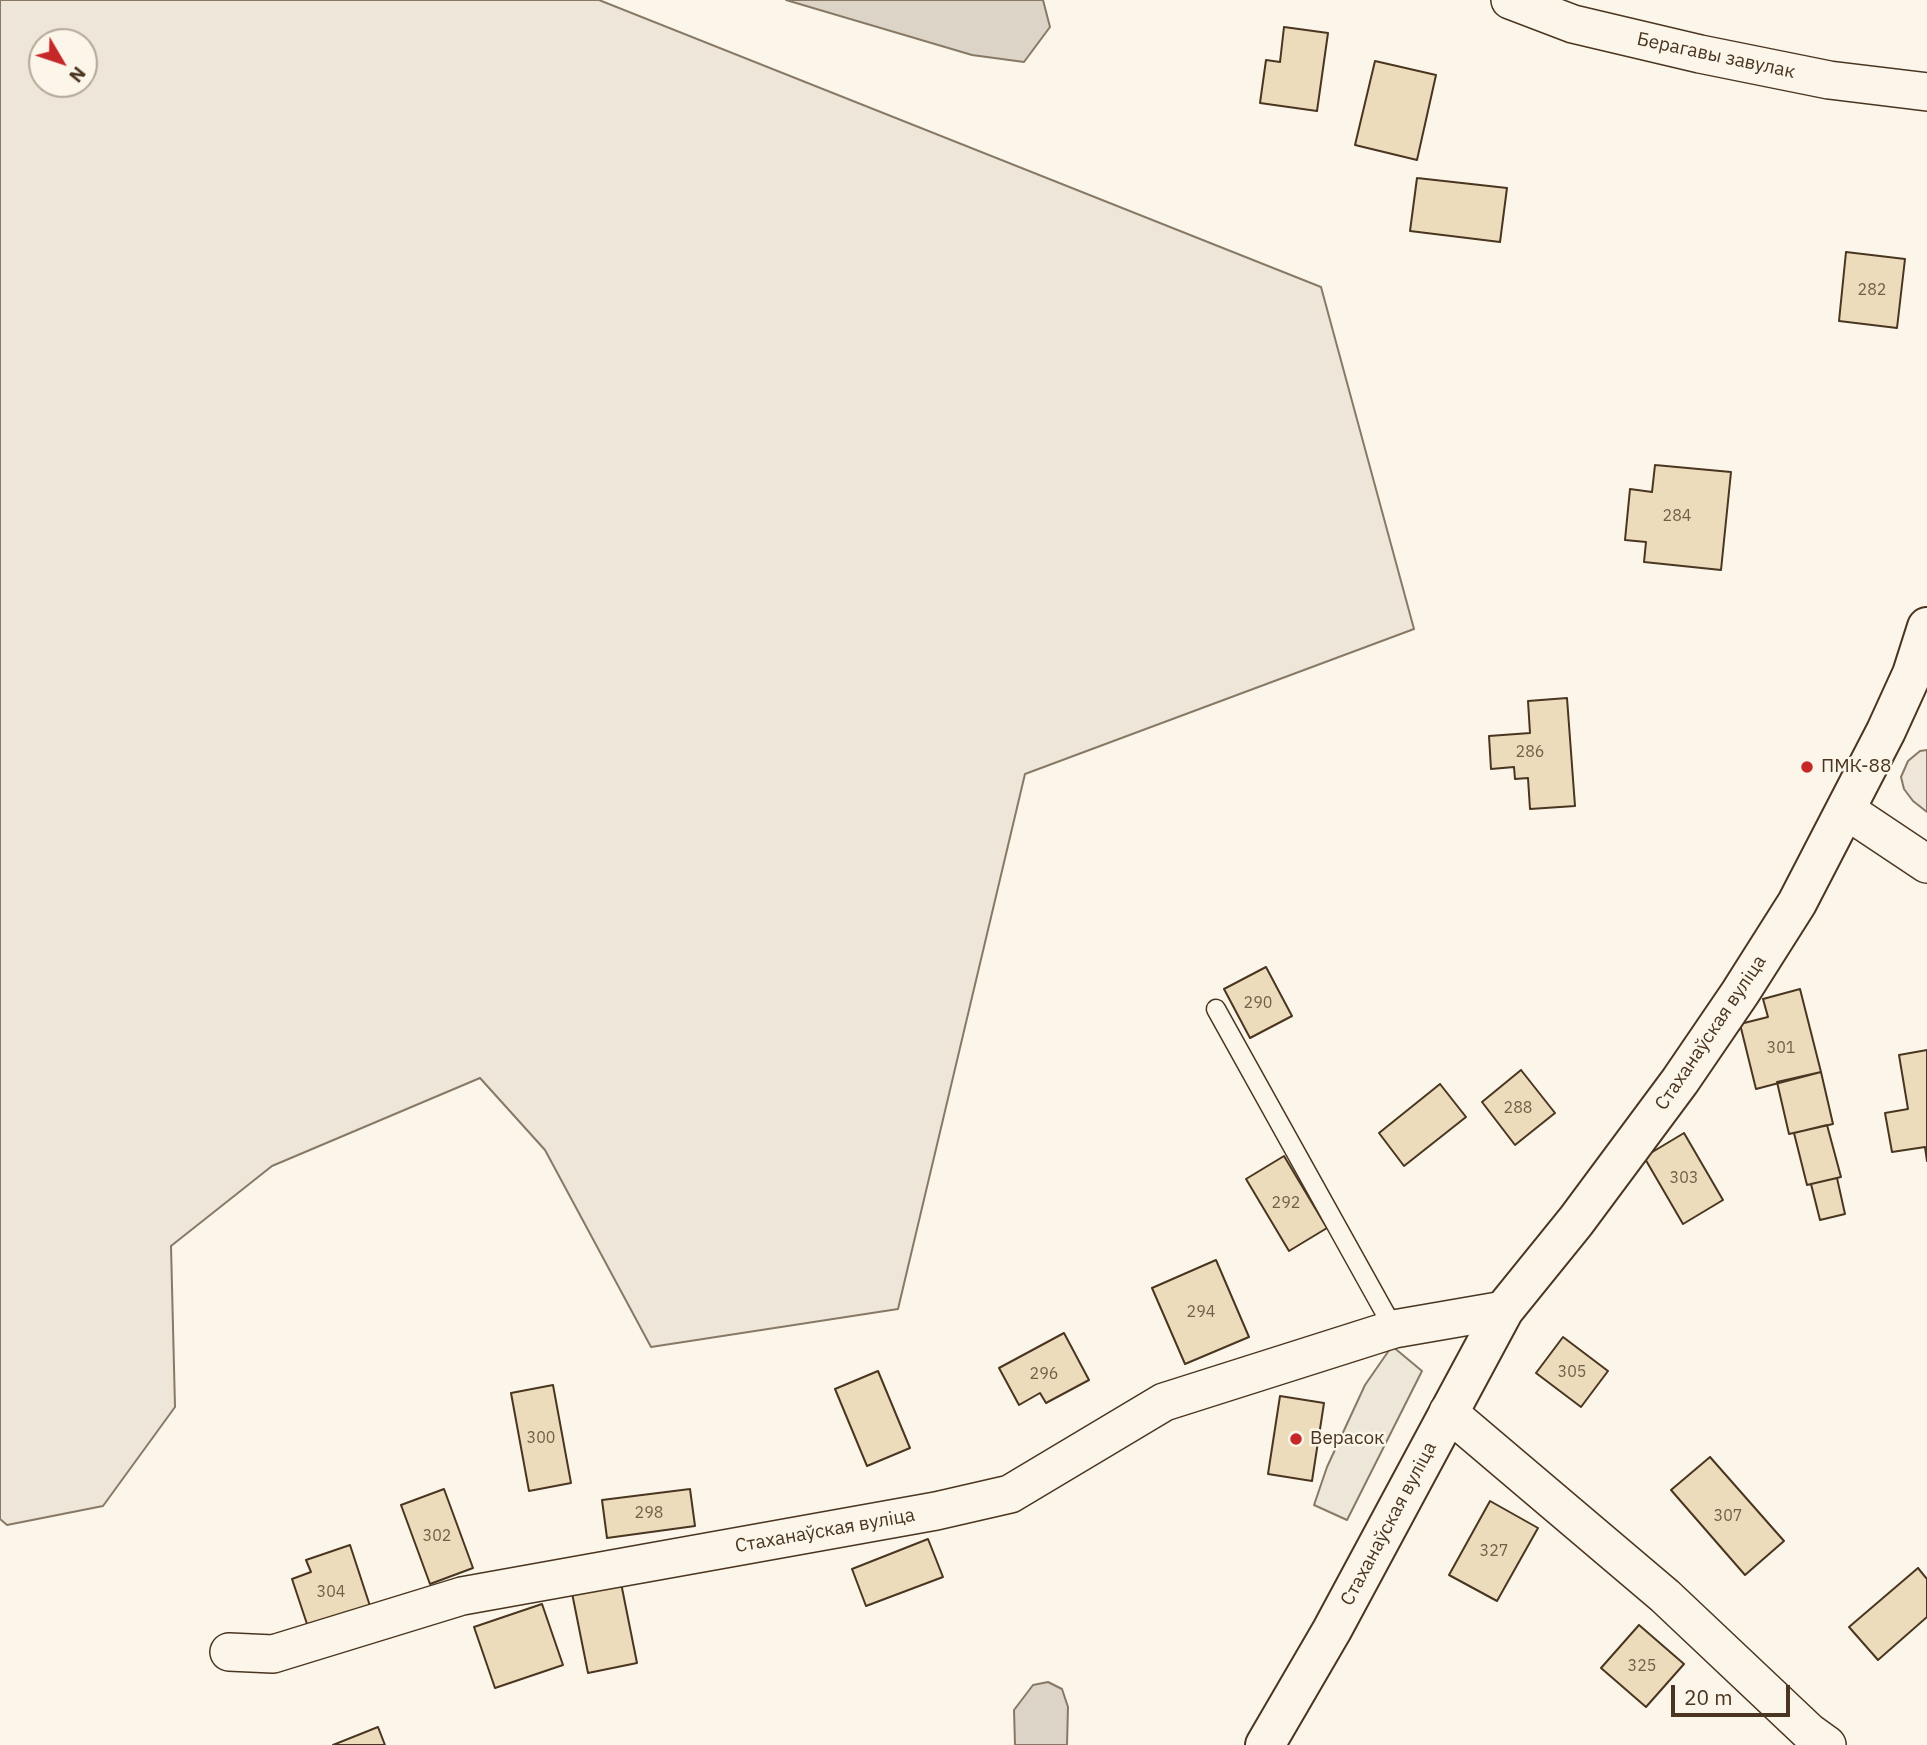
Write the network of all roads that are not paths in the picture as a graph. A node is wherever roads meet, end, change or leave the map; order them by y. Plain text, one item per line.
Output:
1 (1510, 0) edge
2 (1927, 92) edge
3 (1927, 627) edge
4 (1846, 810) junction
5 (1927, 864) edge
6 (1216, 1009) dead end
7 (1504, 1310) junction
8 (1394, 1329) junction
9 (1448, 1412) junction
10 (229, 1653) dead end
11 (1265, 1745) edge
12 (1827, 1745) edge

1 - 2 street, Берагавы завулак
3 - 4 street, Стаханаўская вуліца
4 - 5 street
4 - 7 street, Стаханаўская вуліца
6 - 8 lane
7 - 8 street, Стаханаўская вуліца
7 - 9 street, Стаханаўская вуліца
8 - 10 street, Стаханаўская вуліца
9 - 11 street, Стаханаўская вуліца
9 - 12 street

